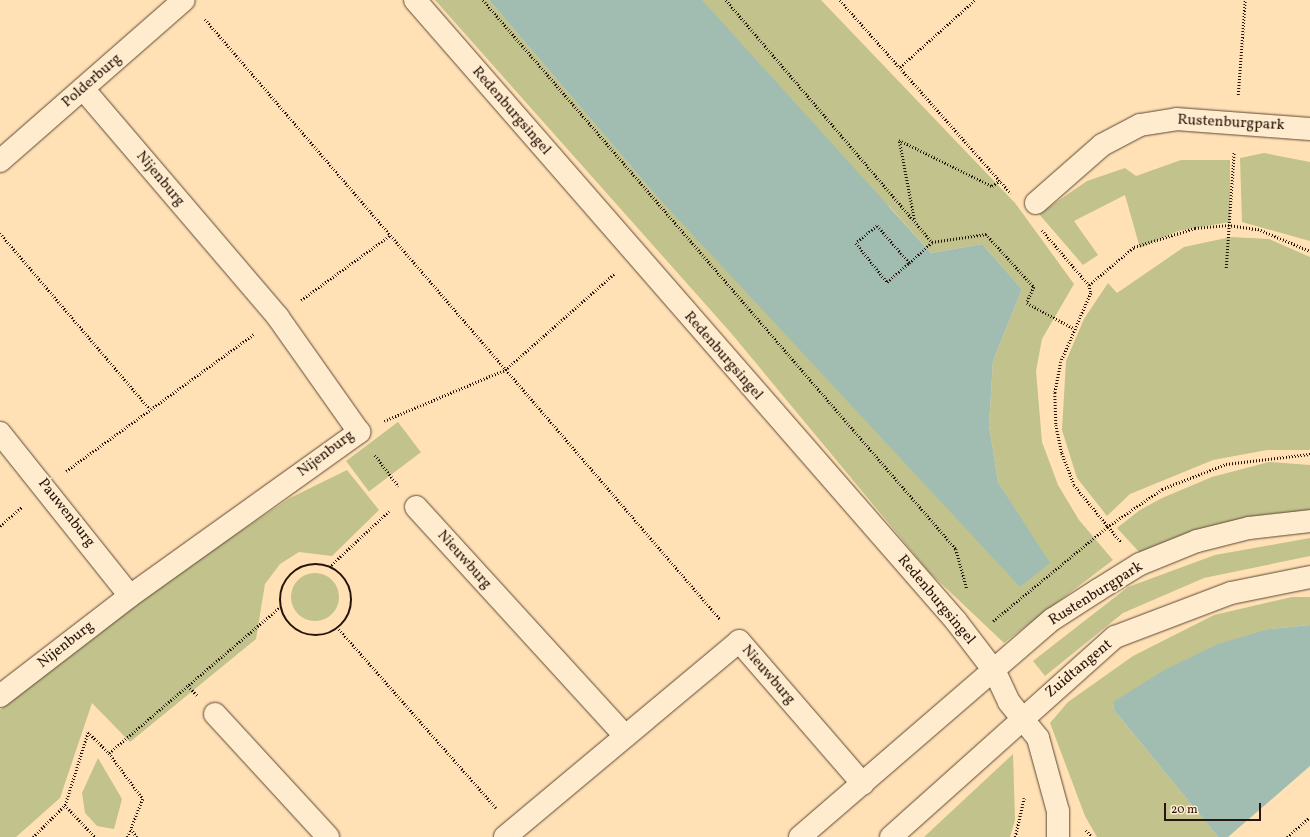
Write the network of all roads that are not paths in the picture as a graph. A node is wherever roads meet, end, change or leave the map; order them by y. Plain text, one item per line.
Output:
1 (415, 0) edge
2 (192, 6) edge
3 (83, 89) junction
4 (1310, 129) edge
5 (0, 161) edge
6 (1036, 203) dead end
7 (0, 433) edge
8 (410, 501) road end
9 (1310, 521) edge
10 (1310, 577) edge
11 (130, 596) junction
12 (995, 672) junction
13 (0, 696) edge
14 (215, 714) dead end
15 (1022, 717) junction
16 (625, 736) junction
17 (863, 784) junction
18 (510, 833) edge
19 (328, 837) edge
20 (800, 837) edge
21 (891, 837) edge
22 (1058, 837) edge

1 - 12 street, Redenburgsingel
2 - 3 street, Polderburg
3 - 5 street, Polderburg
3 - 11 street, Nijenburg
4 - 6 street, Rustenburgpark
7 - 11 street, Pauwenburg
8 - 16 street, Nieuwburg
9 - 12 street, Rustenburgpark
10 - 15 street, Zuidtangent
11 - 13 street, Nijenburg
12 - 15 street, Redenburgsingel
12 - 17 street, Rustenburgpark
14 - 19 street
15 - 21 street, Zuidtangent
15 - 22 street, Redenburgsingel
16 - 17 street, Nieuwburg
16 - 18 street, Nieuwburg
17 - 20 street, Rustenburgpark

